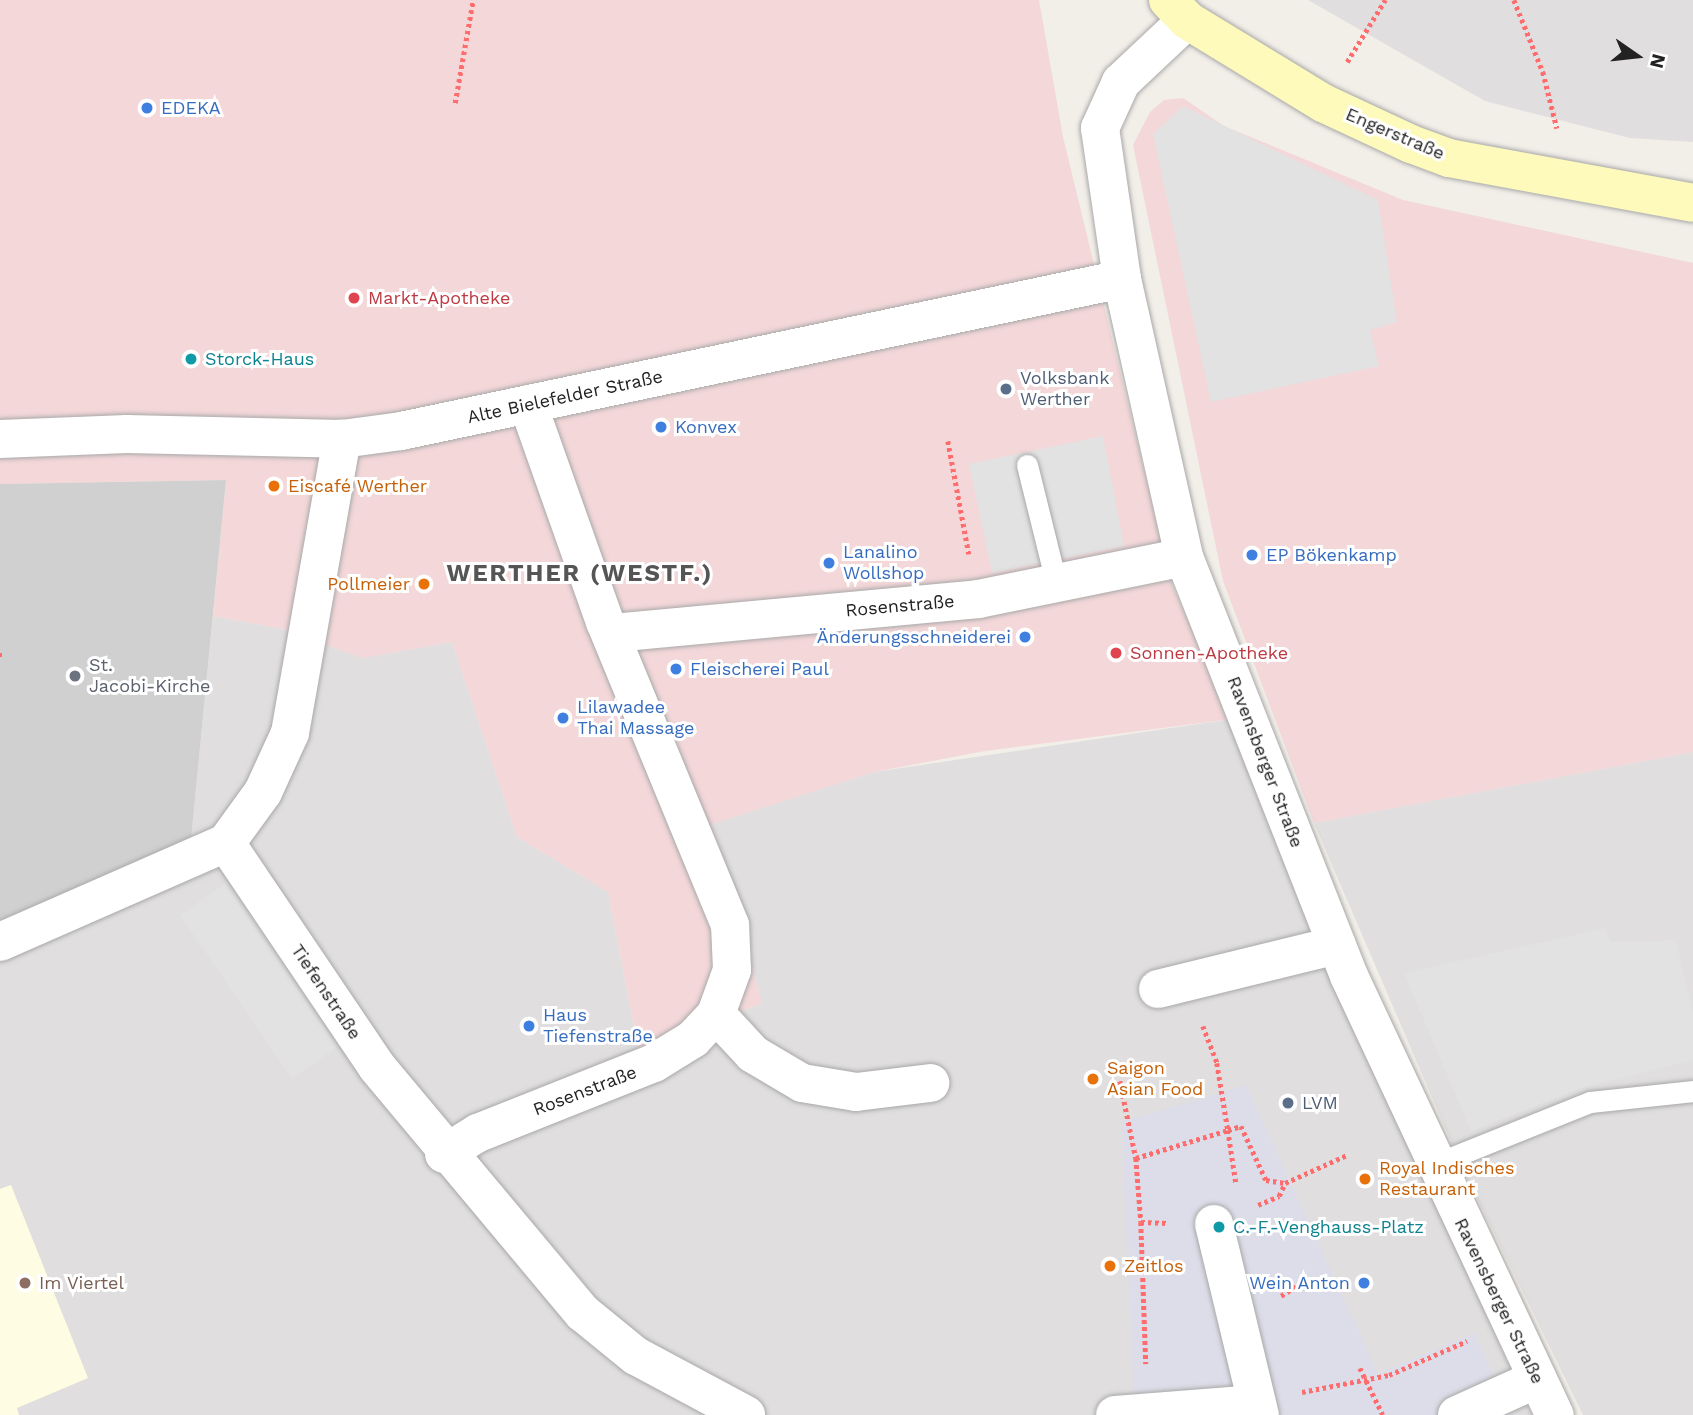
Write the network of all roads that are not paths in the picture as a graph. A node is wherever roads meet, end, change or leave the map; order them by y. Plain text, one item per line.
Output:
1 (1178, 10) edge
2 (1693, 203) edge
3 (1122, 279) junction
4 (528, 404) junction
5 (0, 439) edge
6 (342, 439) junction
7 (1027, 465) dead end
8 (1184, 557) junction
9 (1056, 582) junction
10 (612, 633) junction
11 (226, 843) junction
12 (0, 942) edge
13 (1337, 945) junction
14 (1172, 986) road end
15 (716, 1014) junction
16 (930, 1083) dead end
17 (1693, 1091) edge
18 (444, 1154) junction
19 (1433, 1166) junction
20 (1214, 1224) road end
21 (1538, 1379) junction
22 (1257, 1409) edge
23 (1132, 1413) edge
24 (746, 1415) edge
25 (1457, 1415) edge
26 (1555, 1415) edge

1 - 2 main road, Engerstraße
1 - 3 street, Ravensberger Straße
3 - 4 street, Alte Bielefelder Straße
3 - 8 street, Ravensberger Straße
4 - 6 street, Alte Bielefelder Straße
4 - 10 street, Rosenstraße
5 - 6 street, Alte Bielefelder Straße
6 - 11 street
7 - 9 lane
8 - 9 street, Rosenstraße
8 - 13 street, Ravensberger Straße
9 - 10 street, Rosenstraße
10 - 15 street, Rosenstraße
11 - 12 street
11 - 18 street, Tiefenstraße
13 - 14 street
13 - 19 street, Ravensberger Straße
15 - 16 street
15 - 18 street, Rosenstraße
17 - 19 lane
18 - 24 street, Tiefenstraße
19 - 21 street, Ravensberger Straße
20 - 22 street
21 - 25 street
21 - 26 street, Ravensberger Straße
22 - 23 street

